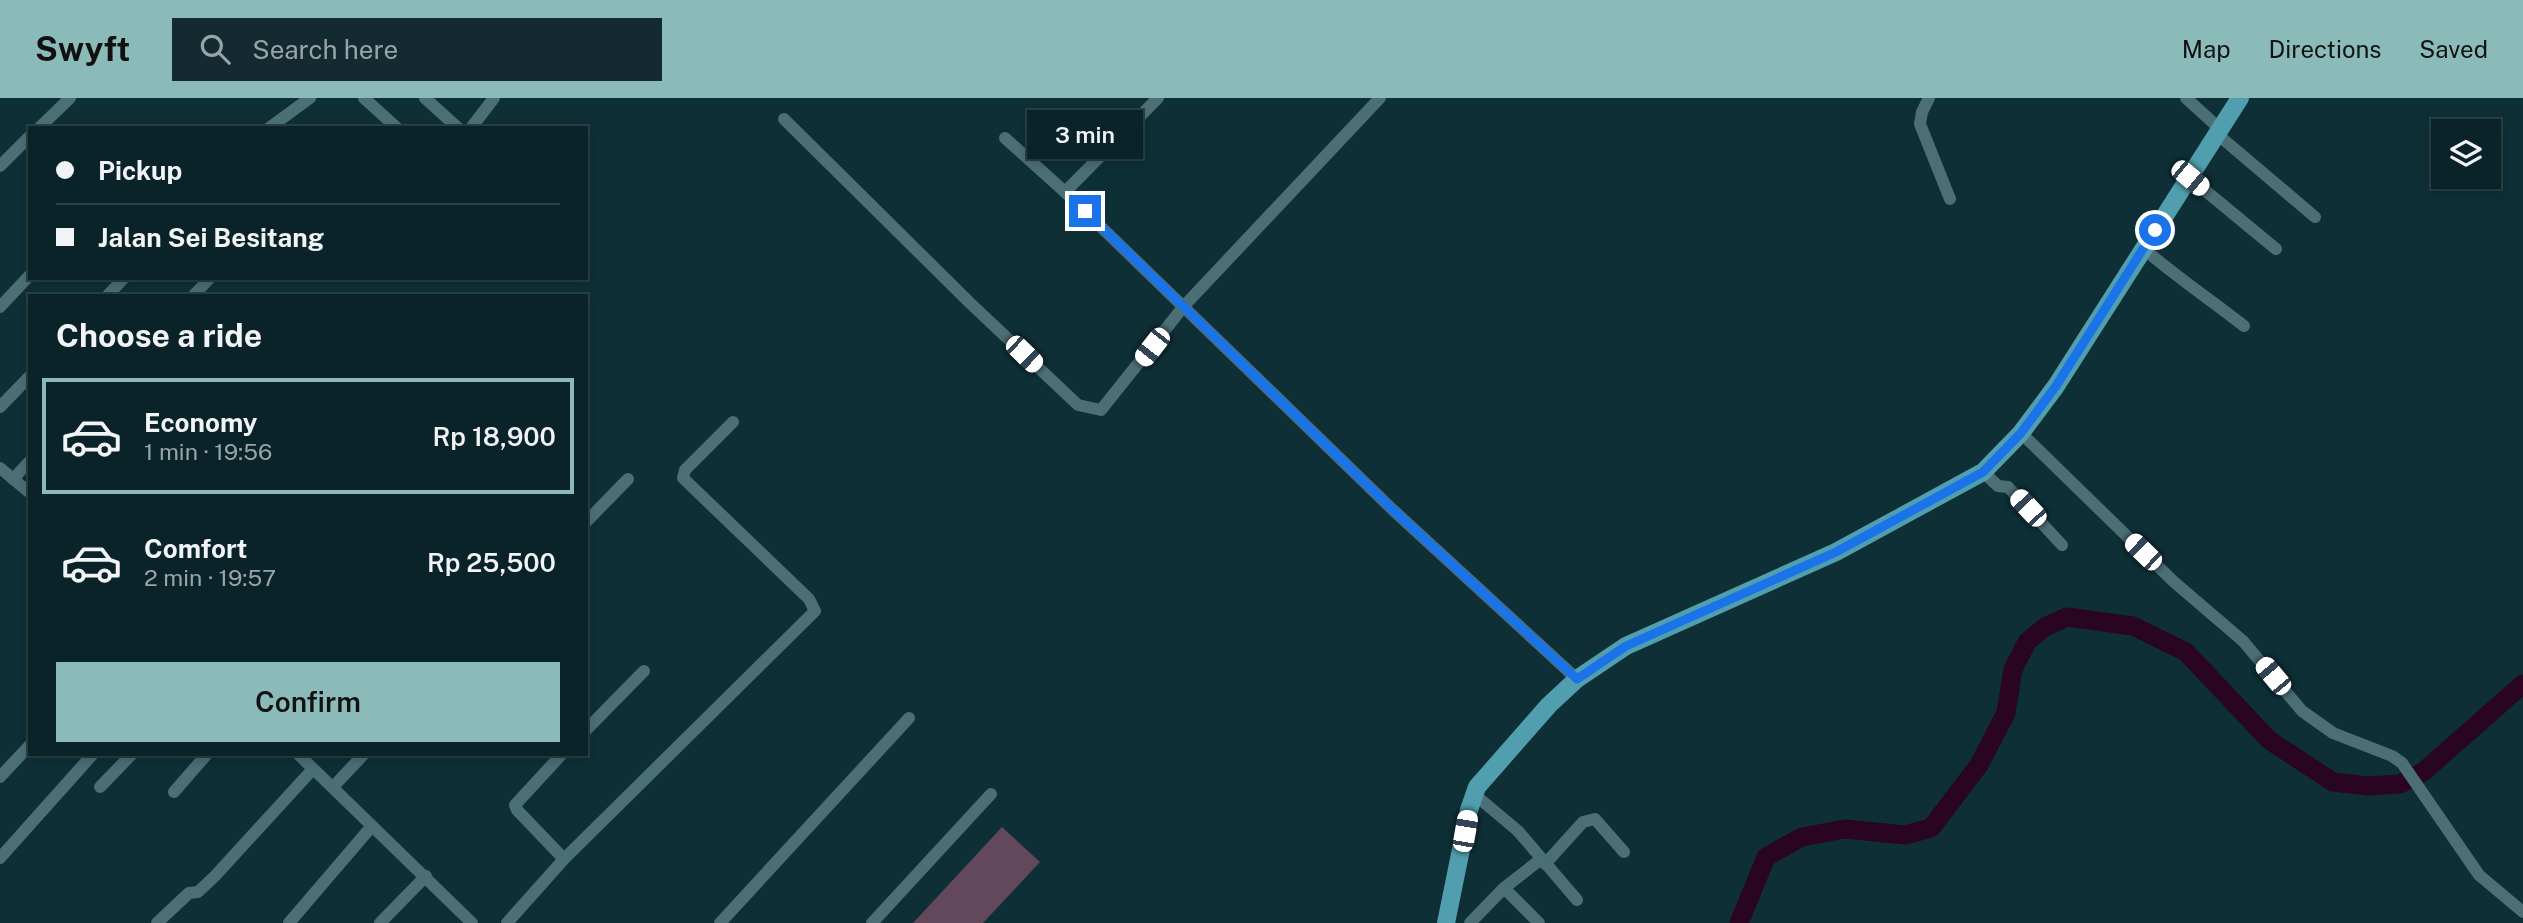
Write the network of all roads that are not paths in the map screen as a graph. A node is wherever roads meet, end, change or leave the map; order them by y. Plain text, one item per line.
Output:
1 (70, 98) edge
2 (310, 98) edge
3 (364, 98) edge
4 (425, 98) edge
5 (1157, 98) edge
6 (1380, 98) edge
7 (1929, 98) edge
8 (2186, 98) edge
9 (2240, 98) edge
10 (490, 100) edge
11 (784, 120) dead end
12 (41, 126) edge
13 (272, 126) edge
14 (395, 126) edge
15 (456, 126) edge
16 (472, 126) edge
17 (2218, 131) junction
18 (28, 138) edge
19 (1005, 138) dead end
20 (0, 166) edge
21 (2190, 178) junction
22 (1065, 192) junction
23 (1950, 199) dead end
24 (2315, 217) dead end
25 (2143, 248) junction
26 (2276, 249) dead end
27 (28, 277) edge
28 (122, 280) edge
29 (208, 280) edge
30 (109, 294) edge
31 (195, 294) edge
32 (1184, 306) junction
33 (0, 307) edge
34 (2244, 327) dead end
35 (28, 378) edge
36 (0, 407) edge
37 (733, 422) dead end
38 (2021, 433) junction
39 (28, 463) edge
40 (0, 468) edge
41 (1983, 472) junction
42 (13, 479) junction
43 (628, 479) dead end
44 (28, 492) edge
45 (588, 520) edge
46 (2062, 545) dead end
47 (644, 671) dead end
48 (1577, 679) junction
49 (909, 718) dead end
50 (588, 728) edge
51 (28, 747) edge
52 (91, 756) edge
53 (130, 756) edge
54 (205, 756) edge
55 (301, 756) edge
56 (362, 756) edge
57 (560, 756) edge
58 (313, 769) junction
59 (0, 777) edge
60 (100, 787) dead end
61 (332, 787) junction
62 (174, 792) dead end
63 (991, 794) dead end
64 (1474, 794) junction
65 (372, 826) junction
66 (1625, 852) dead end
67 (0, 858) edge
68 (564, 859) junction
69 (1543, 862) junction
70 (426, 876) junction
71 (1504, 888) junction
72 (1577, 900) dead end
73 (2523, 912) edge
74 (158, 923) edge
75 (289, 923) edge
76 (380, 923) edge
77 (472, 923) edge
78 (507, 923) edge
79 (720, 923) edge
80 (872, 923) edge
81 (1446, 923) edge
82 (1469, 923) edge
83 (1539, 923) edge

1 - 12 street
2 - 13 street
3 - 14 street
4 - 15 street
5 - 22 street
6 - 32 street
7 - 23 street
8 - 17 street
9 - 17 main road
10 - 16 street
11 - 32 street
17 - 21 main road
17 - 24 street
18 - 20 street
19 - 22 street
21 - 25 main road
21 - 26 street
22 - 32 street
25 - 34 street
25 - 38 main road
27 - 33 street
28 - 30 street
29 - 31 street
32 - 48 street
35 - 36 street
37 - 68 street
38 - 41 main road
38 - 73 street
39 - 42 street
40 - 42 street
41 - 46 street
41 - 48 main road
42 - 44 street
43 - 45 street
47 - 50 street
48 - 64 main road
49 - 79 street
51 - 59 street
52 - 67 street
53 - 60 street
54 - 62 street
55 - 58 street
56 - 61 street
57 - 68 street
58 - 61 street
58 - 74 street
61 - 65 street
63 - 80 street
64 - 69 street
64 - 81 main road
65 - 70 street
65 - 75 street
66 - 69 street
68 - 78 street
69 - 71 street
69 - 72 street
70 - 76 street
70 - 77 street
71 - 82 street
71 - 83 street

